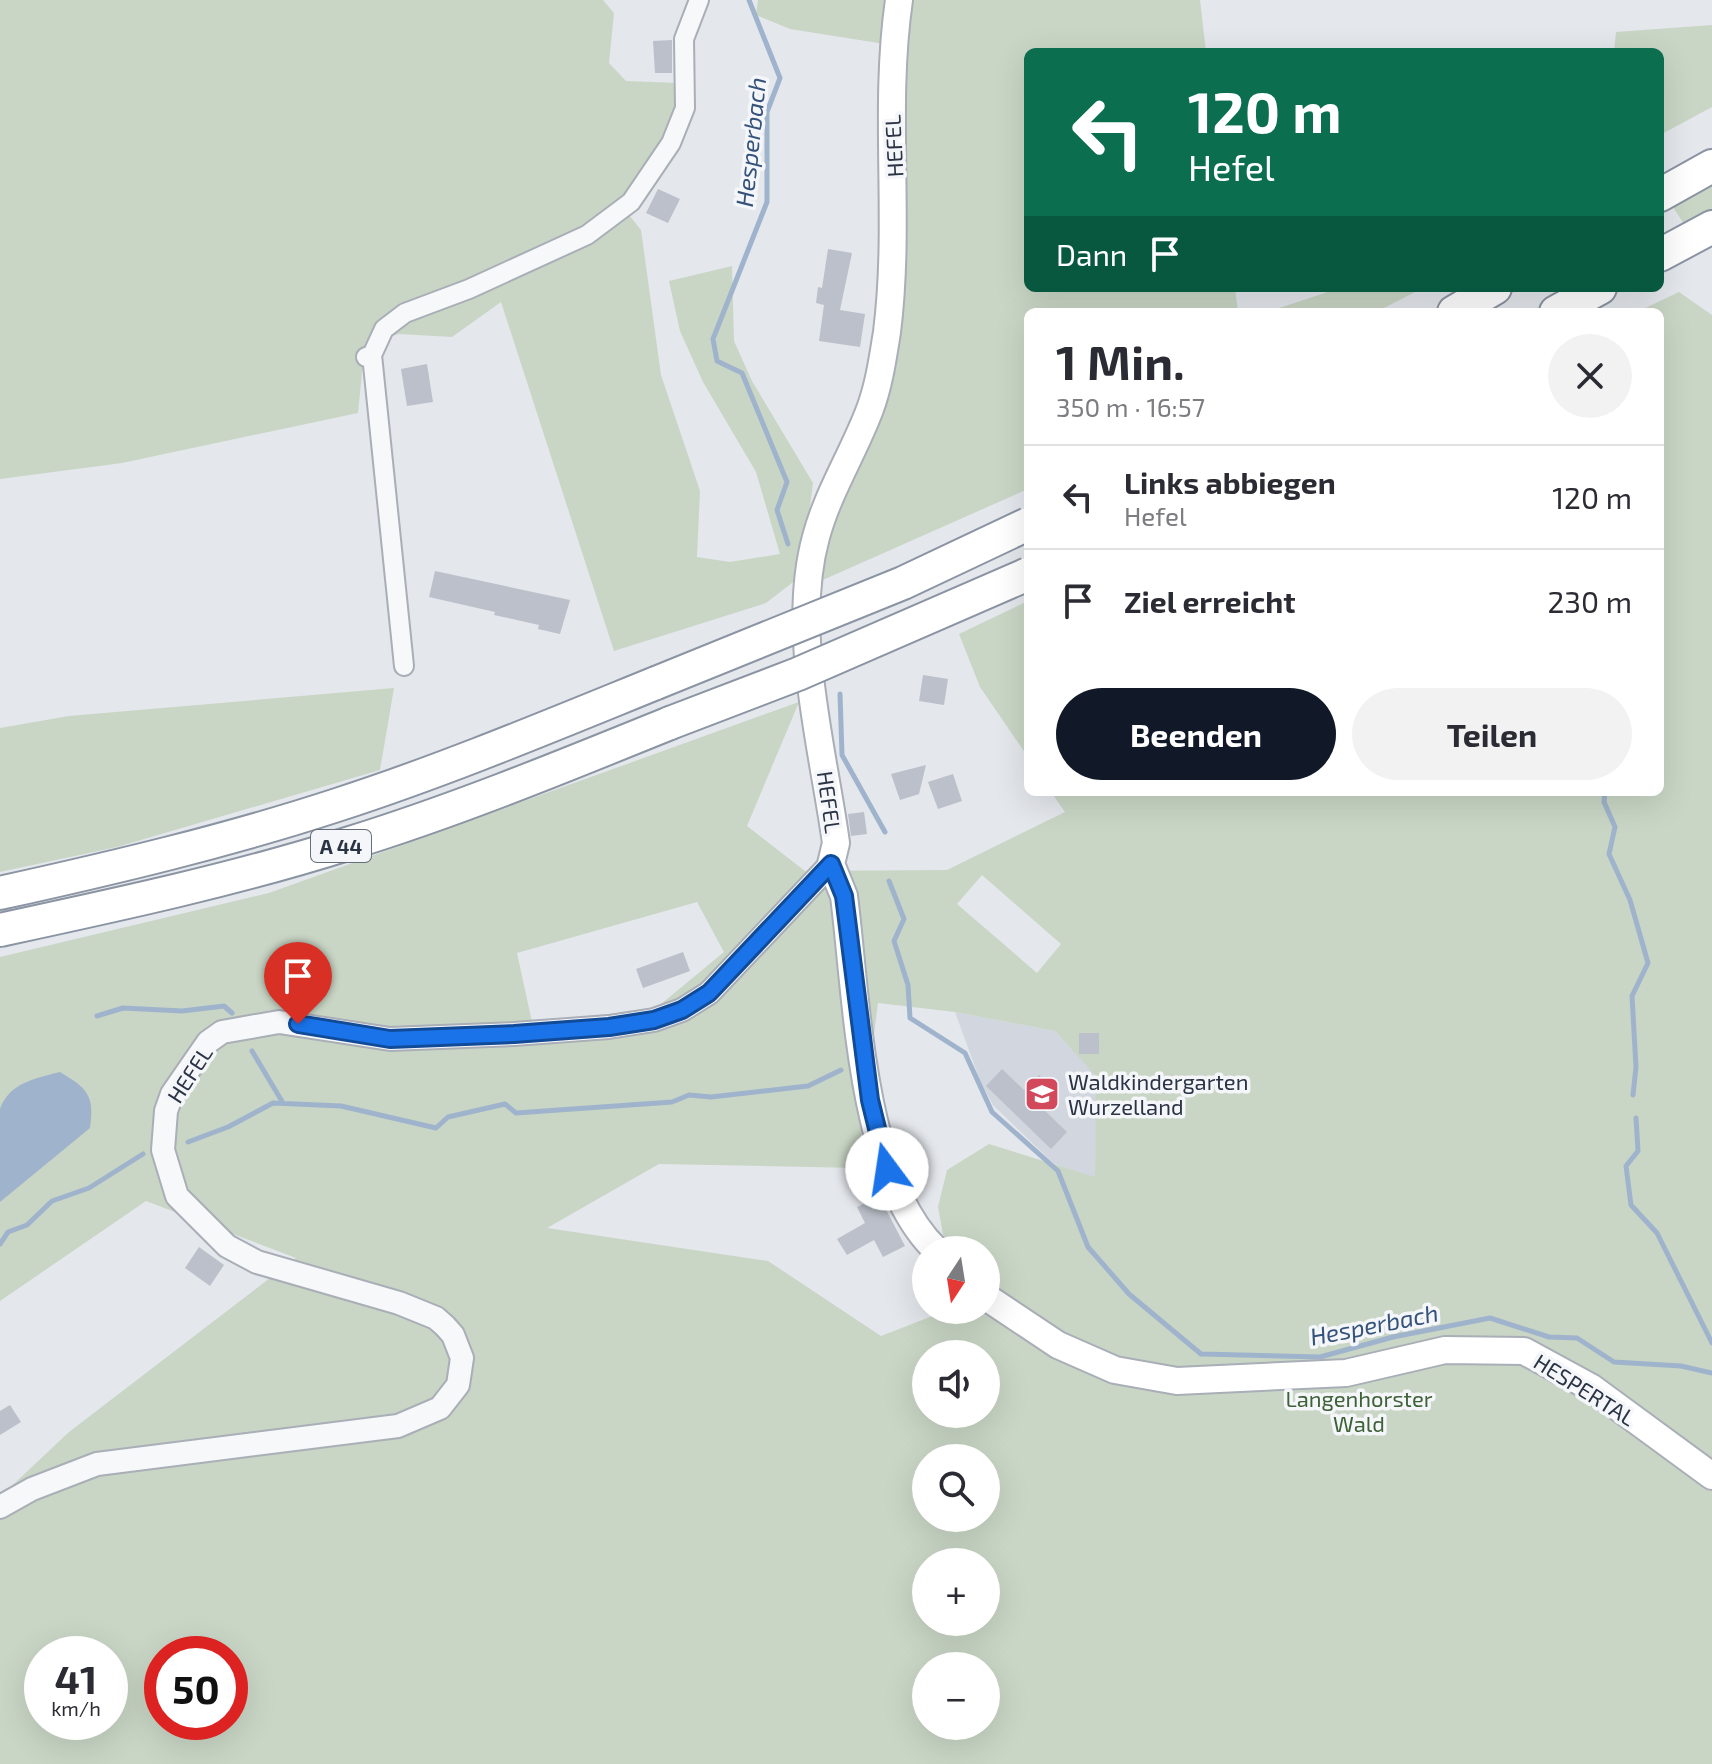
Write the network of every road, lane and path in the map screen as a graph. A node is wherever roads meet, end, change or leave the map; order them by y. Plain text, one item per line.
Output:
1 (699, 0) edge
2 (899, 0) edge
3 (1712, 166) edge
4 (1664, 193) edge
5 (1712, 227) edge
6 (1664, 253) edge
7 (1488, 292) edge
8 (1593, 292) edge
9 (1461, 308) edge
10 (1563, 308) edge
11 (1024, 526) edge
12 (1024, 576) edge
13 (404, 666) dead end
14 (831, 864) junction
15 (0, 893) edge
16 (0, 930) edge
17 (921, 1236) edge
18 (1000, 1306) edge
19 (1712, 1476) edge
20 (0, 1507) edge

1 - 13 street
2 - 14 main road, HEFEL
3 - 4 highway
5 - 6 highway
7 - 9 highway
8 - 10 highway
11 - 15 highway, A 44, bridge
12 - 16 highway, A 44, bridge
14 - 17 main road
14 - 20 street, HEFEL
18 - 19 main road, HESPERTAL

